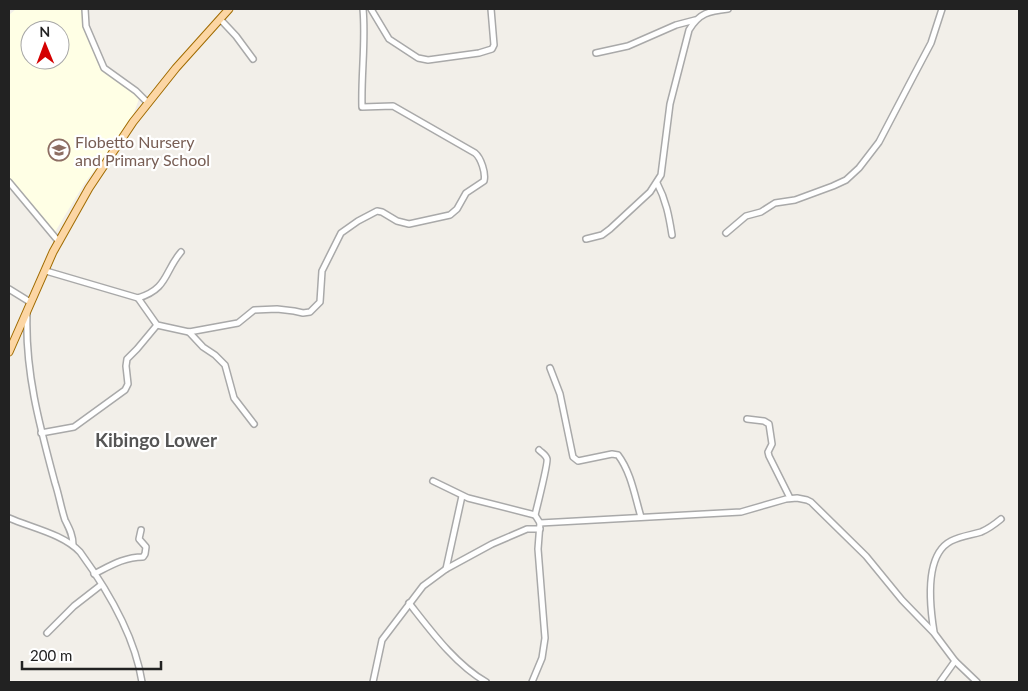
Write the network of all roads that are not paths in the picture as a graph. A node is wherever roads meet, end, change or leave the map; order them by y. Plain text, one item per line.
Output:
1 (85, 9) edge
2 (229, 9) edge
3 (363, 9) edge
4 (371, 9) edge
5 (491, 9) edge
6 (728, 9) edge
7 (942, 9) edge
8 (695, 19) junction
9 (221, 20) junction
10 (596, 54) dead end
11 (252, 59) dead end
12 (148, 103) junction
13 (9, 182) edge
14 (657, 183) junction
15 (726, 233) dead end
16 (672, 235) dead end
17 (586, 239) dead end
18 (59, 242) junction
19 (181, 252) dead end
20 (46, 271) junction
21 (9, 289) edge
22 (138, 298) junction
23 (30, 302) junction
24 (27, 311) junction
25 (157, 324) junction
26 (189, 332) junction
27 (9, 352) edge
28 (550, 368) dead end
29 (747, 419) dead end
30 (254, 424) dead end
31 (41, 433) junction
32 (539, 450) dead end
33 (433, 481) dead end
34 (462, 496) junction
35 (790, 498) junction
36 (535, 515) junction
37 (640, 517) junction
38 (9, 518) edge
39 (1001, 519) dead end
40 (540, 526) junction
41 (141, 530) dead end
42 (73, 545) junction
43 (446, 569) junction
44 (94, 574) junction
45 (102, 585) junction
46 (409, 602) junction
47 (47, 633) dead end
48 (934, 633) junction
49 (955, 661) junction
50 (142, 682) edge
51 (373, 682) edge
52 (486, 682) edge
53 (532, 682) edge
54 (940, 682) edge
55 (977, 682) edge

1 - 12 street
2 - 9 main road
3 - 26 street
4 - 5 street
6 - 8 street
7 - 15 street
8 - 10 street
8 - 14 street
9 - 11 street
9 - 12 main road
12 - 18 main road
13 - 18 street
14 - 16 street
14 - 17 street
18 - 20 main road
19 - 22 street
20 - 22 street
20 - 23 main road
21 - 23 street
22 - 25 street
23 - 24 main road
24 - 27 main road
24 - 31 street
25 - 26 street
25 - 31 street
26 - 30 street
28 - 37 street
29 - 35 street
31 - 42 street
32 - 36 street
33 - 34 street
34 - 36 street
34 - 43 street
35 - 37 street
35 - 48 street
36 - 40 street
37 - 40 street
38 - 42 street
39 - 48 street
40 - 43 street
40 - 53 street
41 - 44 street
42 - 44 street
43 - 46 street
44 - 45 street
45 - 47 street
45 - 50 street
46 - 51 street
46 - 52 street
48 - 49 street
49 - 54 street
49 - 55 street

